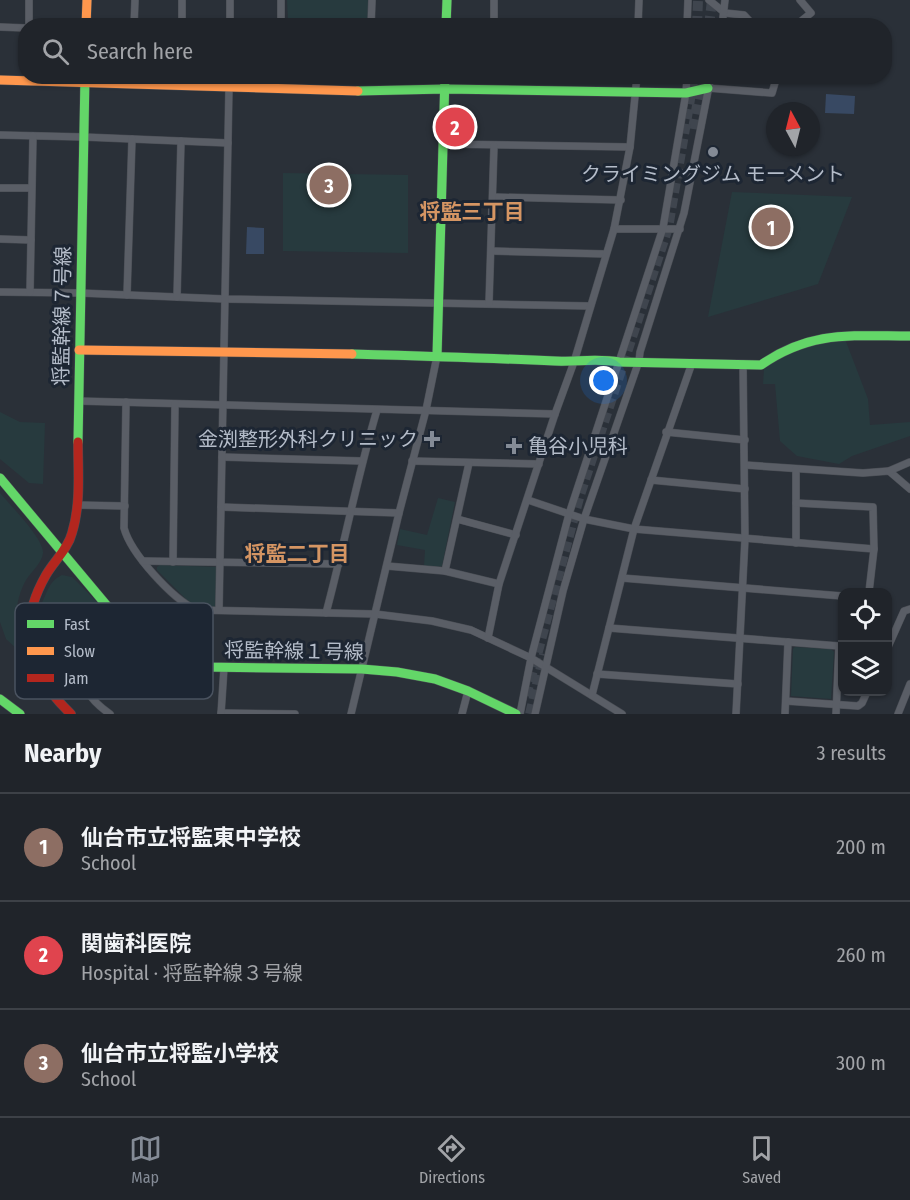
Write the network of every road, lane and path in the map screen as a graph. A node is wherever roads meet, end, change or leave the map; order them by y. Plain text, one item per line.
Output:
1 (29, 0) edge
2 (87, 0) edge
3 (135, 0) edge
4 (182, 0) edge
5 (230, 0) edge
6 (281, 0) edge
7 (372, 0) edge
8 (447, 0) edge
9 (494, 0) edge
10 (639, 0) edge
11 (688, 0) edge
12 (709, 0) edge
13 (725, 0) edge
14 (800, 0) edge
15 (725, 13) junction
16 (28, 18) edge
17 (86, 18) edge
18 (134, 18) edge
19 (182, 18) edge
20 (230, 18) edge
21 (281, 18) edge
22 (371, 18) edge
23 (446, 18) edge
24 (494, 18) edge
25 (638, 18) edge
26 (687, 18) edge
27 (724, 18) edge
28 (747, 18) edge
29 (805, 18) edge
30 (0, 27) edge
31 (18, 27) edge
32 (18, 79) edge
33 (0, 80) edge
34 (85, 84) edge
35 (175, 84) edge
36 (445, 84) edge
37 (637, 84) edge
38 (687, 84) edge
39 (709, 84) edge
40 (775, 84) edge
41 (229, 87) junction
42 (708, 88) junction
43 (445, 89) junction
44 (637, 93) junction
45 (686, 93) junction
46 (0, 135) edge
47 (33, 136) junction
48 (84, 137) junction
49 (132, 139) junction
50 (181, 141) junction
51 (228, 143) junction
52 (444, 144) junction
53 (494, 146) junction
54 (630, 147) junction
55 (0, 188) edge
56 (31, 188) junction
57 (493, 197) junction
58 (621, 200) junction
59 (663, 228) junction
60 (614, 229) junction
61 (680, 229) junction
62 (0, 239) edge
63 (31, 240) junction
64 (492, 251) junction
65 (606, 254) junction
66 (0, 292) edge
67 (30, 292) junction
68 (80, 293) junction
69 (127, 295) junction
70 (177, 297) junction
71 (225, 299) junction
72 (439, 302) junction
73 (489, 303) junction
74 (590, 306) junction
75 (910, 336) edge
76 (78, 350) junction
77 (224, 352) junction
78 (437, 356) junction
79 (639, 361) junction
80 (574, 362) junction
81 (619, 362) junction
82 (692, 363) junction
83 (743, 364) junction
84 (78, 401) junction
85 (126, 402) junction
86 (175, 404) junction
87 (223, 405) junction
88 (377, 410) junction
89 (426, 410) junction
90 (555, 414) junction
91 (666, 432) junction
92 (745, 440) junction
93 (222, 457) junction
94 (412, 461) junction
95 (362, 462) junction
96 (910, 462) edge
97 (470, 463) junction
98 (539, 464) junction
99 (745, 465) junction
100 (796, 469) junction
101 (889, 471) junction
102 (0, 478) edge
103 (651, 480) junction
104 (745, 489) junction
105 (910, 489) edge
106 (528, 500) junction
107 (796, 503) junction
108 (76, 505) junction
109 (125, 506) junction
110 (221, 507) junction
111 (352, 511) junction
112 (399, 513) junction
113 (569, 514) junction
114 (457, 519) junction
115 (584, 519) junction
116 (634, 529) junction
117 (516, 535) junction
118 (745, 539) junction
119 (796, 543) junction
120 (874, 549) junction
121 (62, 552) junction
122 (143, 561) junction
123 (173, 562) junction
124 (220, 562) junction
125 (339, 564) junction
126 (387, 566) junction
127 (445, 571) junction
128 (622, 578) junction
129 (499, 584) junction
130 (742, 588) junction
131 (869, 588) edge
132 (838, 596) edge
133 (33, 603) edge
134 (105, 603) edge
135 (182, 603) edge
136 (910, 609) edge
137 (213, 610) edge
138 (219, 610) junction
139 (326, 613) junction
140 (375, 614) junction
141 (609, 628) junction
142 (488, 638) junction
143 (740, 638) junction
144 (788, 642) junction
145 (890, 642) edge
146 (838, 645) edge
147 (531, 658) junction
148 (545, 666) junction
149 (213, 667) edge
150 (224, 668) junction
151 (362, 669) junction
152 (597, 674) junction
153 (838, 681) edge
154 (738, 684) junction
155 (910, 684) edge
156 (468, 691) junction
157 (592, 695) junction
158 (865, 696) edge
159 (0, 699) edge
160 (55, 699) edge
161 (92, 699) edge
162 (786, 701) junction
163 (836, 705) junction
164 (20, 714) edge
165 (71, 714) edge
166 (110, 714) edge
167 (221, 714) edge
168 (295, 714) edge
169 (351, 714) edge
170 (462, 714) edge
171 (518, 714) edge
172 (535, 714) edge
173 (622, 714) edge
174 (736, 714) edge
175 (785, 714) edge
176 (836, 714) edge
177 (898, 714) edge

1 - 16 street
2 - 17 street
3 - 18 street
4 - 19 street
5 - 20 street
6 - 21 street
7 - 22 street
8 - 23 street
9 - 24 street
10 - 25 street
11 - 26 street
12 - 15 street
13 - 15 street
14 - 29 street
15 - 27 street
15 - 28 street
30 - 31 street
32 - 33 street
34 - 48 street, 将監幹線７号線
35 - 41 street
36 - 43 street
37 - 44 street
38 - 45 street
39 - 42 street
40 - 42 street
41 - 43 street
41 - 51 street
42 - 45 street
42 - 61 street
43 - 44 street
43 - 52 street
44 - 45 street
44 - 54 street
45 - 59 street
46 - 47 street
47 - 48 street
47 - 56 street
48 - 49 street
48 - 68 street, 将監幹線７号線
49 - 50 street
49 - 69 street
50 - 51 street
50 - 70 street
51 - 71 street
52 - 53 street
52 - 72 street
53 - 54 street
53 - 57 street
54 - 58 street
55 - 56 street
56 - 63 street
57 - 58 street
57 - 64 street
58 - 60 street
59 - 60 street
59 - 61 street
59 - 81 street
60 - 65 street
61 - 79 street
62 - 63 street
63 - 67 street
64 - 65 street
64 - 73 street
65 - 74 street
66 - 67 street
67 - 68 street
68 - 69 street
68 - 76 street, 将監幹線７号線
69 - 70 street
70 - 71 street
71 - 72 street
71 - 77 street
72 - 73 street
72 - 78 street
73 - 74 street
74 - 80 street
75 - 83 street
76 - 77 street
76 - 84 street, 将監幹線７号線
77 - 78 street
77 - 87 street
78 - 80 street
78 - 89 street
79 - 81 street
79 - 82 street
79 - 115 street
80 - 81 street
80 - 90 street
81 - 113 street
82 - 83 street
82 - 91 street
83 - 92 street
84 - 85 street
84 - 108 street, 将監幹線７号線
85 - 86 street
85 - 109 street
86 - 87 street
86 - 123 street
87 - 88 street
87 - 93 street
88 - 89 street
88 - 95 street
89 - 90 street
89 - 94 street
90 - 98 street
91 - 92 street
91 - 103 street
92 - 99 street
93 - 95 street
93 - 110 street
94 - 97 street
94 - 112 street
95 - 111 street
96 - 101 street
97 - 98 street
97 - 114 street
98 - 106 street
99 - 100 street
99 - 104 street
100 - 101 street
100 - 107 street
101 - 105 street
102 - 121 street, 将監幹線１号線
103 - 104 street
103 - 116 street
104 - 118 street
106 - 113 street
106 - 117 street
107 - 119 street
107 - 120 street
108 - 109 street
108 - 121 street, 将監幹線７号線
109 - 122 street
110 - 111 street
110 - 124 street
111 - 112 street
111 - 125 street
112 - 126 street
113 - 115 street
113 - 147 street
114 - 117 street
114 - 127 street
115 - 116 street
115 - 148 street
116 - 118 street
116 - 128 street
117 - 129 street
118 - 119 street
118 - 130 street
119 - 120 street
120 - 131 street
121 - 133 street, 将監幹線７号線
121 - 134 street, 将監幹線１号線
122 - 123 street
122 - 135 street
123 - 124 street
124 - 125 street
124 - 138 street
125 - 139 street
126 - 127 street
126 - 140 street
127 - 129 street
128 - 130 street
128 - 141 street
129 - 142 street
130 - 132 street
130 - 143 street
136 - 145 street
137 - 138 street
138 - 139 street
139 - 140 street
140 - 142 street
140 - 151 street
141 - 143 street
141 - 152 street
142 - 147 street
143 - 144 street
143 - 154 street
144 - 146 street
144 - 162 street
147 - 148 street
147 - 171 street
148 - 157 street
148 - 172 street
149 - 150 street, 将監幹線１号線
150 - 151 street, 将監幹線１号線
150 - 167 street
151 - 156 street, 将監幹線１号線
151 - 169 street
152 - 154 street
152 - 157 street
153 - 163 street
154 - 174 street
155 - 177 street
156 - 170 street
156 - 171 street, 将監幹線１号線
157 - 173 street
158 - 163 street
159 - 164 street
160 - 165 street, 将監幹線７号線
161 - 166 street
162 - 163 street
162 - 175 street
163 - 176 street
167 - 168 street

